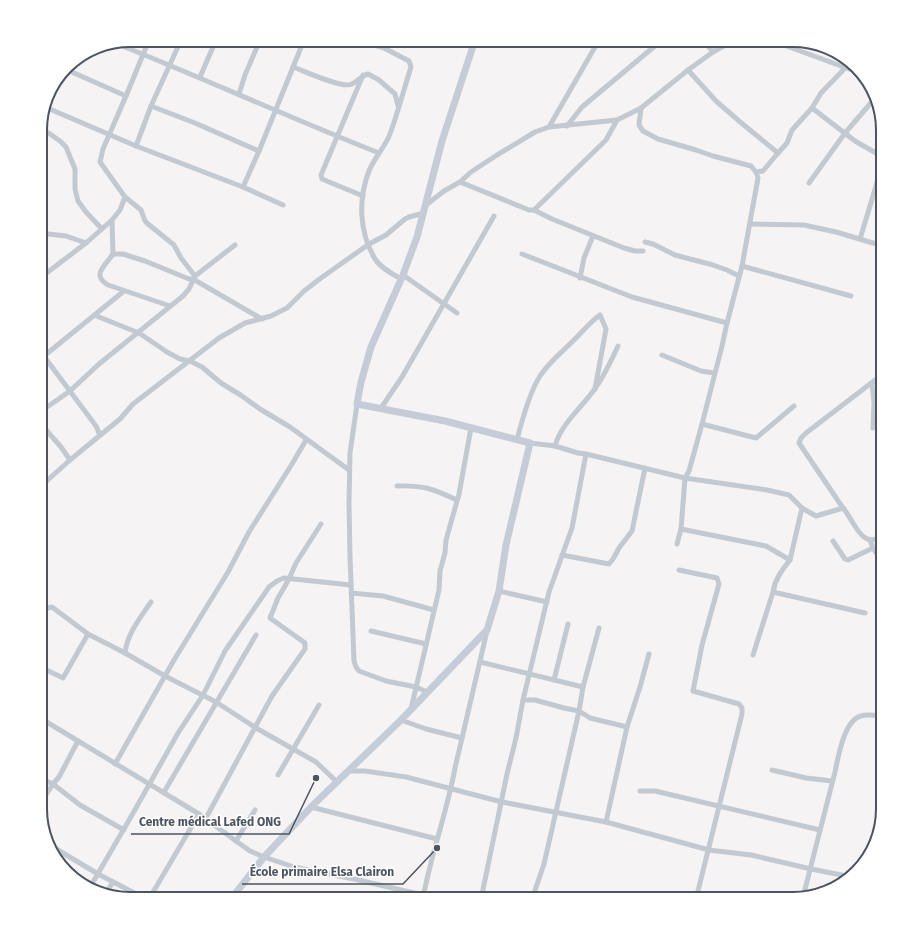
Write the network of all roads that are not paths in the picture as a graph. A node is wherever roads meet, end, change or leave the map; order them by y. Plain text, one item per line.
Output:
1 (126, 47) edge
2 (146, 47) edge
3 (178, 47) edge
4 (213, 47) edge
5 (257, 47) edge
6 (301, 47) edge
7 (381, 47) edge
8 (474, 47) edge
9 (595, 47) edge
10 (654, 47) edge
11 (709, 47) edge
12 (722, 47) edge
13 (790, 47) edge
14 (714, 52) junction
15 (143, 54) junction
16 (170, 65) junction
17 (293, 67) junction
18 (846, 68) junction
19 (688, 70) junction
20 (850, 70) edge
21 (71, 71) edge
22 (363, 75) junction
23 (200, 77) junction
24 (239, 94) junction
25 (126, 96) junction
26 (872, 102) edge
27 (151, 106) junction
28 (398, 106) junction
29 (641, 108) junction
30 (812, 108) junction
31 (50, 109) edge
32 (276, 110) junction
33 (617, 120) junction
34 (567, 126) junction
35 (549, 127) junction
36 (47, 132) edge
37 (845, 133) junction
38 (110, 135) junction
39 (337, 137) junction
40 (136, 146) junction
41 (259, 151) junction
42 (876, 152) edge
43 (379, 153) junction
44 (778, 153) junction
45 (756, 172) junction
46 (460, 182) junction
47 (809, 183) dead end
48 (876, 186) edge
49 (243, 187) junction
50 (362, 196) junction
51 (125, 197) junction
52 (284, 205) dead end
53 (426, 205) junction
54 (534, 210) junction
55 (424, 213) junction
56 (494, 216) dead end
57 (112, 220) junction
58 (750, 224) junction
59 (102, 229) junction
60 (47, 234) edge
61 (593, 236) junction
62 (860, 240) junction
63 (645, 242) dead end
64 (86, 243) junction
65 (369, 244) junction
66 (876, 244) edge
67 (235, 245) dead end
68 (643, 251) dead end
69 (114, 254) junction
70 (522, 254) dead end
71 (742, 266) junction
72 (47, 273) edge
73 (739, 276) junction
74 (402, 277) junction
75 (194, 278) junction
76 (580, 278) junction
77 (124, 291) junction
78 (851, 296) dead end
79 (443, 304) junction
80 (170, 306) junction
81 (457, 314) dead end
82 (94, 315) junction
83 (262, 318) junction
84 (727, 323) junction
85 (139, 333) junction
86 (618, 346) dead end
87 (47, 349) edge
88 (662, 355) dead end
89 (47, 360) edge
90 (190, 361) junction
91 (714, 373) junction
92 (876, 379) edge
93 (872, 382) junction
94 (595, 389) junction
95 (70, 391) junction
96 (357, 404) junction
97 (794, 406) dead end
98 (47, 407) edge
99 (381, 408) junction
100 (702, 424) junction
101 (471, 428) junction
102 (873, 428) dead end
103 (47, 431) edge
104 (100, 435) junction
105 (306, 440) junction
106 (517, 440) junction
107 (530, 443) junction
108 (555, 446) junction
109 (586, 454) junction
110 (70, 460) junction
111 (645, 468) junction
112 (350, 470) junction
113 (685, 478) junction
114 (47, 481) edge
115 (397, 486) dead end
116 (457, 500) junction
117 (802, 508) junction
118 (844, 508) junction
119 (321, 524) dead end
120 (681, 529) junction
121 (876, 539) edge
122 (870, 540) junction
123 (832, 541) dead end
124 (677, 544) dead end
125 (873, 548) junction
126 (876, 553) edge
127 (562, 555) junction
128 (790, 560) junction
129 (679, 570) dead end
130 (289, 578) junction
131 (351, 585) junction
132 (499, 591) junction
133 (773, 592) junction
134 (351, 593) junction
135 (151, 602) dead end
136 (546, 602) junction
137 (47, 609) edge
138 (434, 610) junction
139 (865, 613) dead end
140 (568, 624) dead end
141 (599, 628) dead end
142 (487, 630) junction
143 (371, 631) dead end
144 (88, 634) junction
145 (256, 634) dead end
146 (426, 644) junction
147 (125, 653) junction
148 (649, 654) dead end
149 (753, 654) dead end
150 (480, 662) junction
151 (47, 670) edge
152 (530, 675) junction
153 (165, 676) junction
154 (554, 680) junction
155 (416, 687) junction
156 (583, 687) junction
157 (427, 692) junction
158 (203, 695) junction
159 (523, 700) junction
160 (216, 702) junction
161 (319, 705) dead end
162 (411, 709) junction
163 (579, 711) junction
164 (876, 715) edge
165 (401, 720) junction
166 (47, 722) edge
167 (627, 727) junction
168 (256, 728) junction
169 (462, 738) junction
170 (78, 741) junction
171 (293, 750) junction
172 (115, 764) junction
173 (772, 770) dead end
174 (348, 771) junction
175 (278, 775) dead end
176 (47, 781) edge
177 (832, 781) junction
178 (337, 782) junction
179 (53, 784) junction
180 (149, 784) junction
181 (451, 790) junction
182 (640, 791) dead end
183 (164, 792) junction
184 (47, 793) edge
185 (502, 802) junction
186 (311, 807) junction
187 (719, 807) junction
188 (255, 810) dead end
189 (556, 813) junction
190 (199, 814) junction
191 (206, 818) junction
192 (606, 822) junction
193 (124, 830) junction
194 (820, 830) junction
195 (437, 838) junction
196 (236, 841) junction
197 (57, 850) edge
198 (709, 850) junction
199 (264, 857) junction
200 (811, 869) junction
201 (98, 874) junction
202 (841, 875) edge
203 (113, 882) junction
204 (92, 883) edge
205 (109, 889) edge
206 (804, 891) edge
207 (132, 892) edge
208 (153, 892) edge
209 (237, 892) edge
210 (405, 892) edge
211 (424, 892) edge
212 (483, 892) edge
213 (534, 892) edge
214 (698, 892) edge

1 - 15 street
2 - 15 street
3 - 16 street
4 - 23 street
5 - 24 street
6 - 17 street
7 - 28 street
8 - 53 street
9 - 35 street
10 - 34 street
11 - 14 street
12 - 14 street
13 - 18 street
14 - 19 street
15 - 16 street
15 - 25 street
16 - 23 street
16 - 27 street
17 - 22 street
17 - 32 street
18 - 20 street
18 - 30 street
19 - 29 street
19 - 44 street
21 - 25 street
22 - 28 street
22 - 39 street
23 - 24 street
24 - 32 street
25 - 38 street
26 - 37 street
27 - 40 street
27 - 41 street
28 - 43 street
29 - 33 street
29 - 45 street
30 - 37 street
30 - 44 street
31 - 38 street
32 - 39 street
32 - 41 street
33 - 34 street
33 - 54 street
34 - 35 street
35 - 46 street
36 - 59 street
37 - 42 street
37 - 47 street
38 - 40 street
38 - 51 street
39 - 43 street
39 - 50 street
40 - 49 street
41 - 49 street
43 - 50 street
44 - 45 street
45 - 58 street
46 - 53 street
46 - 54 street
48 - 62 street
49 - 52 street
50 - 65 street
51 - 57 street
51 - 75 street
53 - 55 street
54 - 61 street
55 - 65 street
55 - 74 street
56 - 79 street
57 - 59 street
57 - 69 street
58 - 62 street
58 - 71 street
59 - 64 street
60 - 64 street
61 - 68 street
61 - 76 street
62 - 66 street
63 - 73 street
64 - 72 street
65 - 74 street
65 - 83 street
67 - 75 street
69 - 75 street
69 - 77 street
70 - 76 street
71 - 73 street
71 - 78 street
73 - 84 street
74 - 79 street
74 - 96 street
75 - 80 street
75 - 83 street
76 - 84 street
77 - 80 street
77 - 82 street
79 - 81 street
79 - 99 street
80 - 85 street
82 - 85 street
82 - 87 street
83 - 90 street
84 - 91 street
85 - 90 street
85 - 95 street
86 - 94 street
88 - 91 street
89 - 95 street
90 - 104 street
90 - 105 street
91 - 100 street
92 - 93 street
93 - 102 street
93 - 118 street
94 - 106 street
94 - 108 street
95 - 98 street
95 - 104 street
96 - 99 street
96 - 112 street
97 - 100 street
99 - 101 street
100 - 113 street
101 - 106 street
101 - 116 street
103 - 110 street
104 - 110 street
105 - 112 street
105 - 153 street
106 - 107 street
107 - 108 street
107 - 132 street
108 - 109 street
109 - 111 street
109 - 127 street
110 - 114 street
111 - 113 street
111 - 127 street
112 - 131 street
113 - 117 street
113 - 120 street
115 - 116 street
116 - 138 street
117 - 118 street
117 - 128 street
118 - 122 street
119 - 130 street
120 - 124 street
120 - 128 street
121 - 122 street
122 - 125 street
123 - 125 street
125 - 126 street
127 - 136 street
128 - 133 street
129 - 187 street
130 - 131 street
130 - 158 street
130 - 168 street
131 - 134 street
132 - 136 street
132 - 142 street
133 - 139 street
133 - 149 street
134 - 138 street
134 - 155 street
135 - 147 street
136 - 152 street
137 - 144 street
138 - 146 street
140 - 154 street
141 - 156 street
142 - 150 street
142 - 157 street
143 - 146 street
144 - 147 street
144 - 151 street
145 - 160 street
146 - 155 street
147 - 153 street
148 - 167 street
150 - 152 street
150 - 169 street
152 - 154 street
152 - 159 street
153 - 158 street
153 - 172 street
154 - 156 street
155 - 157 street
155 - 162 street
156 - 163 street
157 - 162 street
158 - 160 street
158 - 180 street
159 - 163 street
159 - 185 street
160 - 168 street
160 - 183 street
161 - 171 street
162 - 165 street
163 - 167 street
163 - 189 street
164 - 177 street
165 - 169 street
165 - 174 street
166 - 170 street
167 - 192 street
168 - 171 street
168 - 191 street
169 - 181 street
170 - 172 street
170 - 179 street
171 - 175 street
171 - 178 street
172 - 180 street
173 - 177 street
174 - 178 street
174 - 181 street
176 - 179 street
177 - 194 street
178 - 186 street
179 - 184 street
179 - 193 street
180 - 183 street
180 - 193 street
181 - 185 street
181 - 195 street
182 - 187 street
183 - 190 street
185 - 189 street
185 - 212 street
186 - 195 street
186 - 199 street
187 - 194 street
187 - 198 street
188 - 196 street
189 - 192 street
189 - 213 street
190 - 191 street
190 - 208 street
191 - 196 street
192 - 198 street
193 - 201 street
194 - 200 street
195 - 211 street
196 - 199 street
197 - 201 street
198 - 200 street
198 - 214 street
199 - 209 street
199 - 210 street
200 - 202 street
200 - 206 street
201 - 203 street
201 - 204 street
203 - 205 street
203 - 207 street

